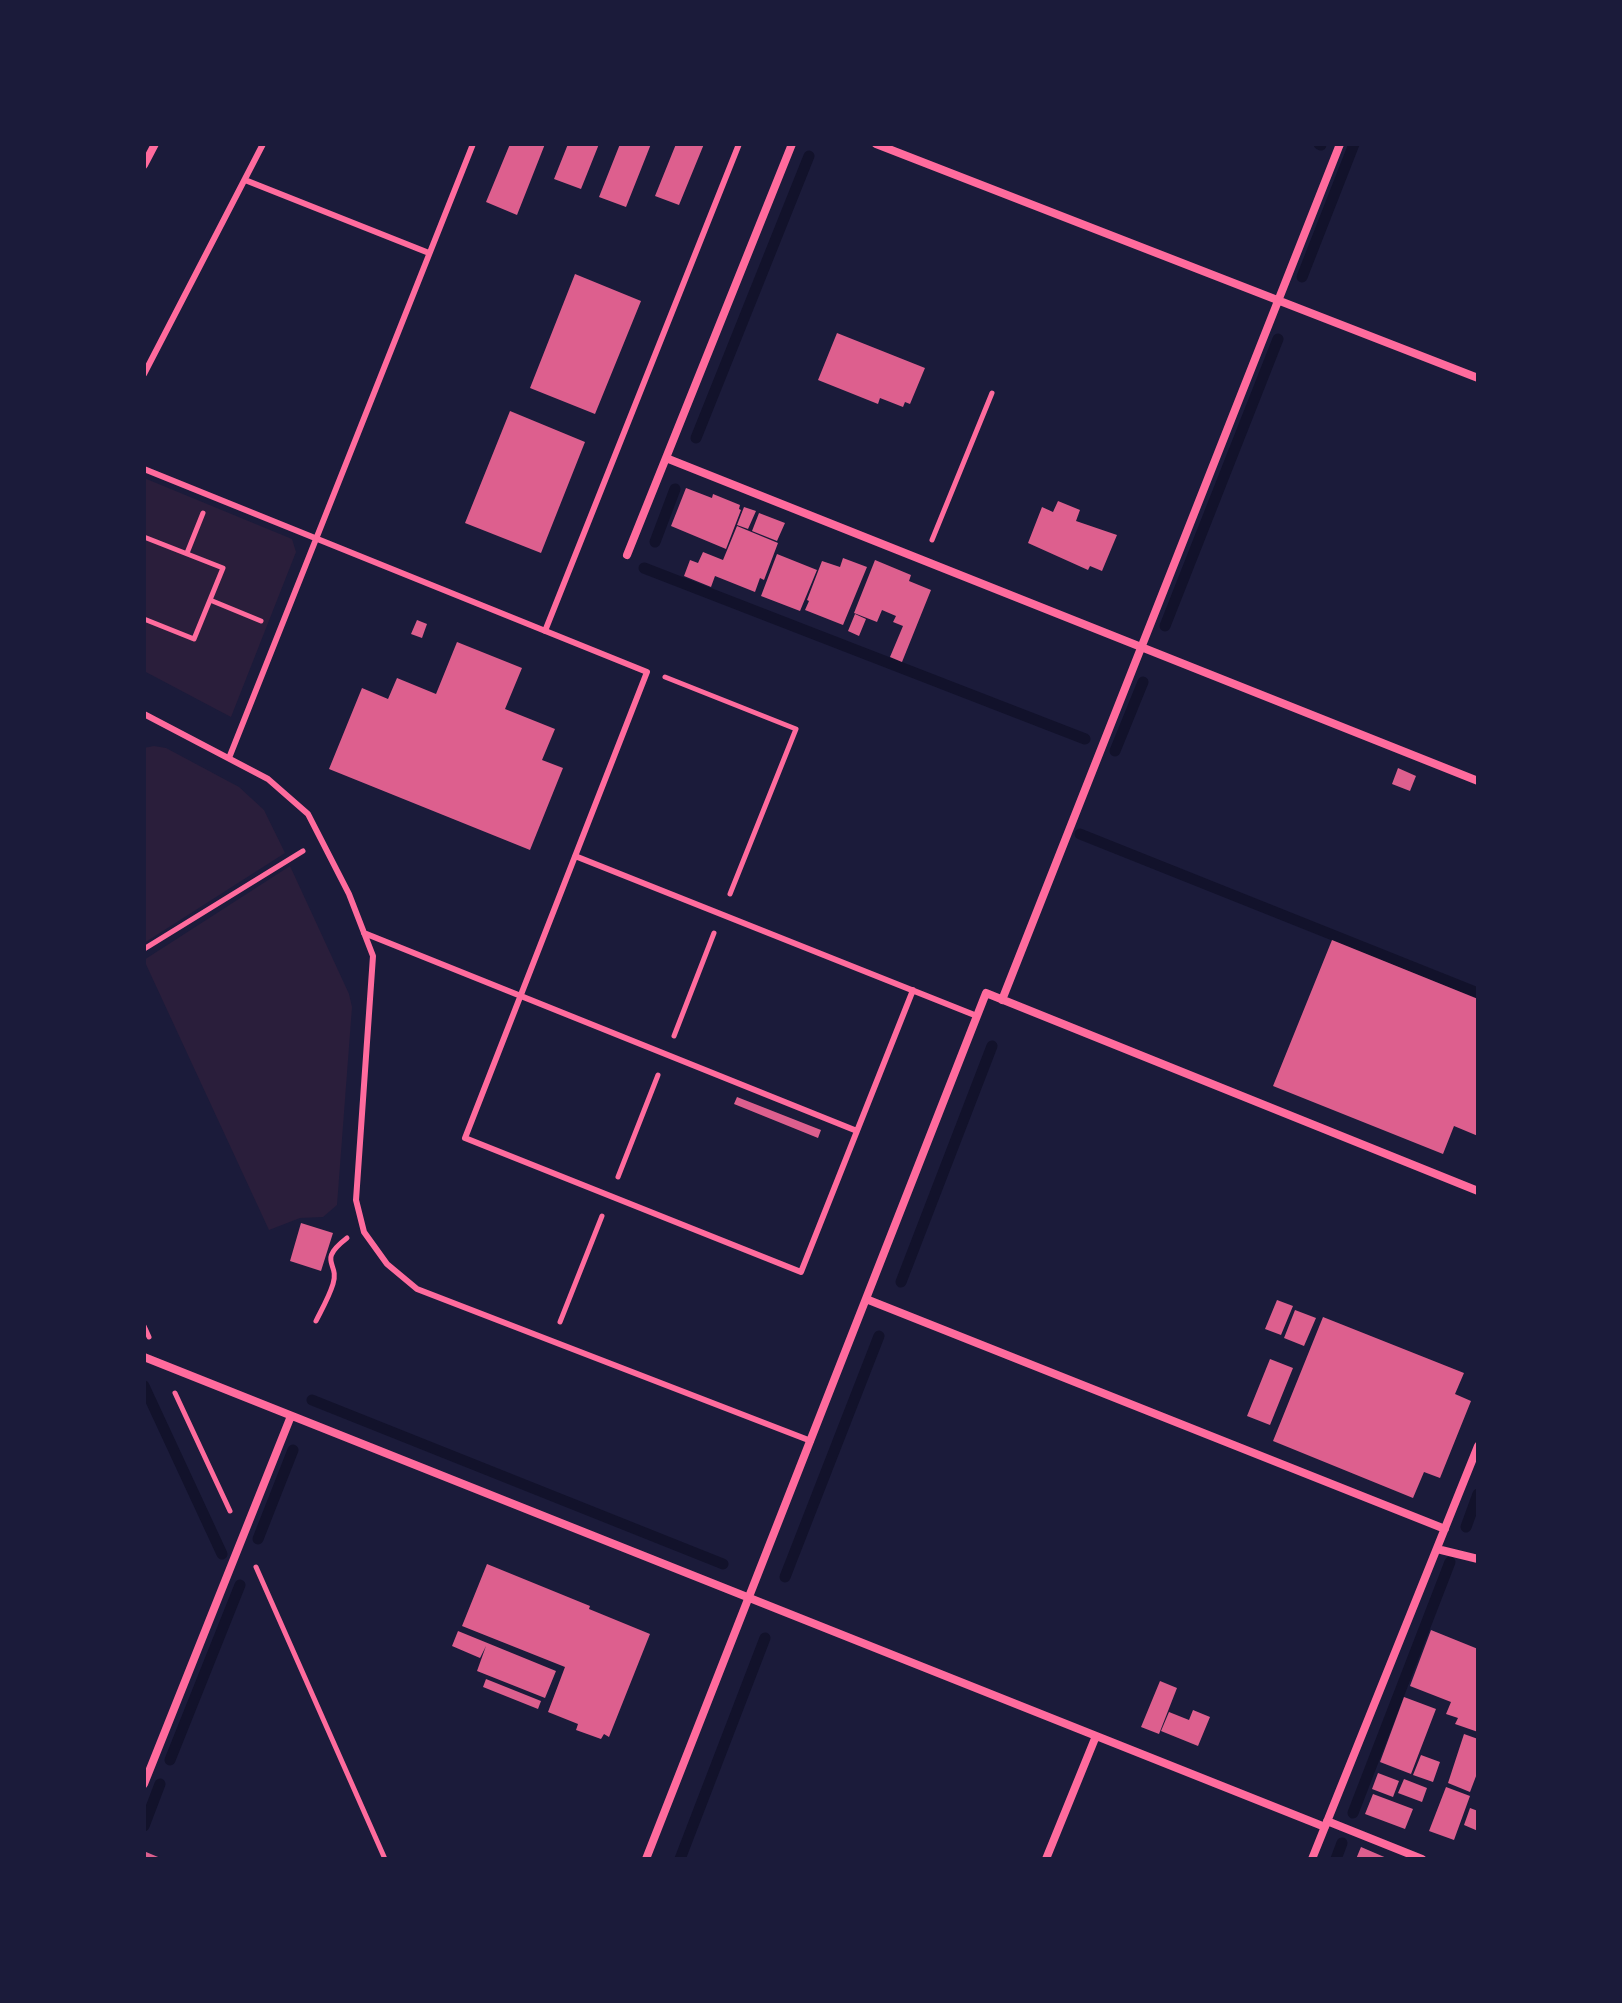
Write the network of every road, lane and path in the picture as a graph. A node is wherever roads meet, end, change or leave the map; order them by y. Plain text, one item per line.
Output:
1 (155, 144) edge
2 (263, 144) edge
3 (473, 144) edge
4 (739, 144) edge
5 (792, 144) edge
6 (876, 144) edge
7 (1340, 144) edge
8 (144, 165) edge
9 (245, 180) junction
10 (429, 253) junction
11 (1278, 300) junction
12 (144, 374) edge
13 (1478, 378) edge
14 (992, 393) dead end
15 (666, 458) junction
16 (144, 469) edge
17 (211, 496) junction
18 (144, 537) edge
19 (316, 539) junction
20 (187, 553) junction
21 (627, 555) dead end
22 (924, 560) junction
23 (210, 600) junction
24 (144, 619) edge
25 (280, 629) junction
26 (545, 631) junction
27 (1141, 647) junction
28 (647, 672) junction
29 (144, 714) edge
30 (229, 758) junction
31 (1478, 781) edge
32 (321, 840) junction
33 (575, 856) junction
34 (722, 914) junction
35 (364, 933) junction
36 (144, 949) edge
37 (913, 990) junction
38 (521, 996) junction
39 (1002, 1000) junction
40 (977, 1016) junction
41 (666, 1055) junction
42 (857, 1131) junction
43 (1478, 1191) edge
44 (610, 1196) junction
45 (362, 1226) junction
46 (866, 1299) junction
47 (316, 1321) dead end
48 (144, 1326) edge
49 (552, 1341) junction
50 (144, 1357) edge
51 (162, 1364) junction
52 (291, 1416) junction
53 (811, 1441) junction
54 (1478, 1446) edge
55 (1445, 1529) junction
56 (242, 1537) junction
57 (1437, 1549) junction
58 (1478, 1559) edge
59 (749, 1598) junction
60 (1096, 1736) junction
61 (144, 1784) edge
62 (1326, 1824) junction
63 (385, 1859) edge
64 (646, 1859) edge
65 (1046, 1859) edge
66 (1312, 1859) edge
67 (1422, 1859) edge

1 - 8 street
2 - 9 lane
3 - 10 lane
4 - 26 lane
5 - 15 street
6 - 11 street
7 - 11 street
9 - 10 lane
9 - 12 lane
10 - 19 lane
11 - 13 street
11 - 27 street
14 - 22 path
15 - 21 street
15 - 22 street
16 - 17 lane
17 - 19 lane
17 - 20 path
18 - 20 path
19 - 25 lane
19 - 26 lane
20 - 23 path
22 - 27 street
23 - 24 path
23 - 25 path
25 - 30 lane
26 - 28 lane
27 - 31 street
27 - 39 street
28 - 33 lane
28 - 34 path
29 - 30 lane
30 - 32 lane
32 - 35 lane
32 - 36 path
33 - 34 lane
33 - 38 lane
34 - 37 lane
34 - 41 path
35 - 38 lane
35 - 45 lane
37 - 40 lane
37 - 42 lane
38 - 41 lane
38 - 44 lane
39 - 40 street
39 - 43 street
40 - 46 street
41 - 42 lane
41 - 44 path
42 - 44 lane
44 - 49 path
45 - 47 path
45 - 49 lane
46 - 53 street
46 - 55 street
48 - 51 path
49 - 53 lane
50 - 51 street
51 - 52 street
51 - 56 path
52 - 56 street
52 - 59 street
53 - 59 street
54 - 55 street
55 - 57 street
56 - 61 street
56 - 63 path
57 - 58 street
57 - 62 street
59 - 60 street
59 - 64 street
60 - 62 street
60 - 65 street
62 - 66 street
62 - 67 street

